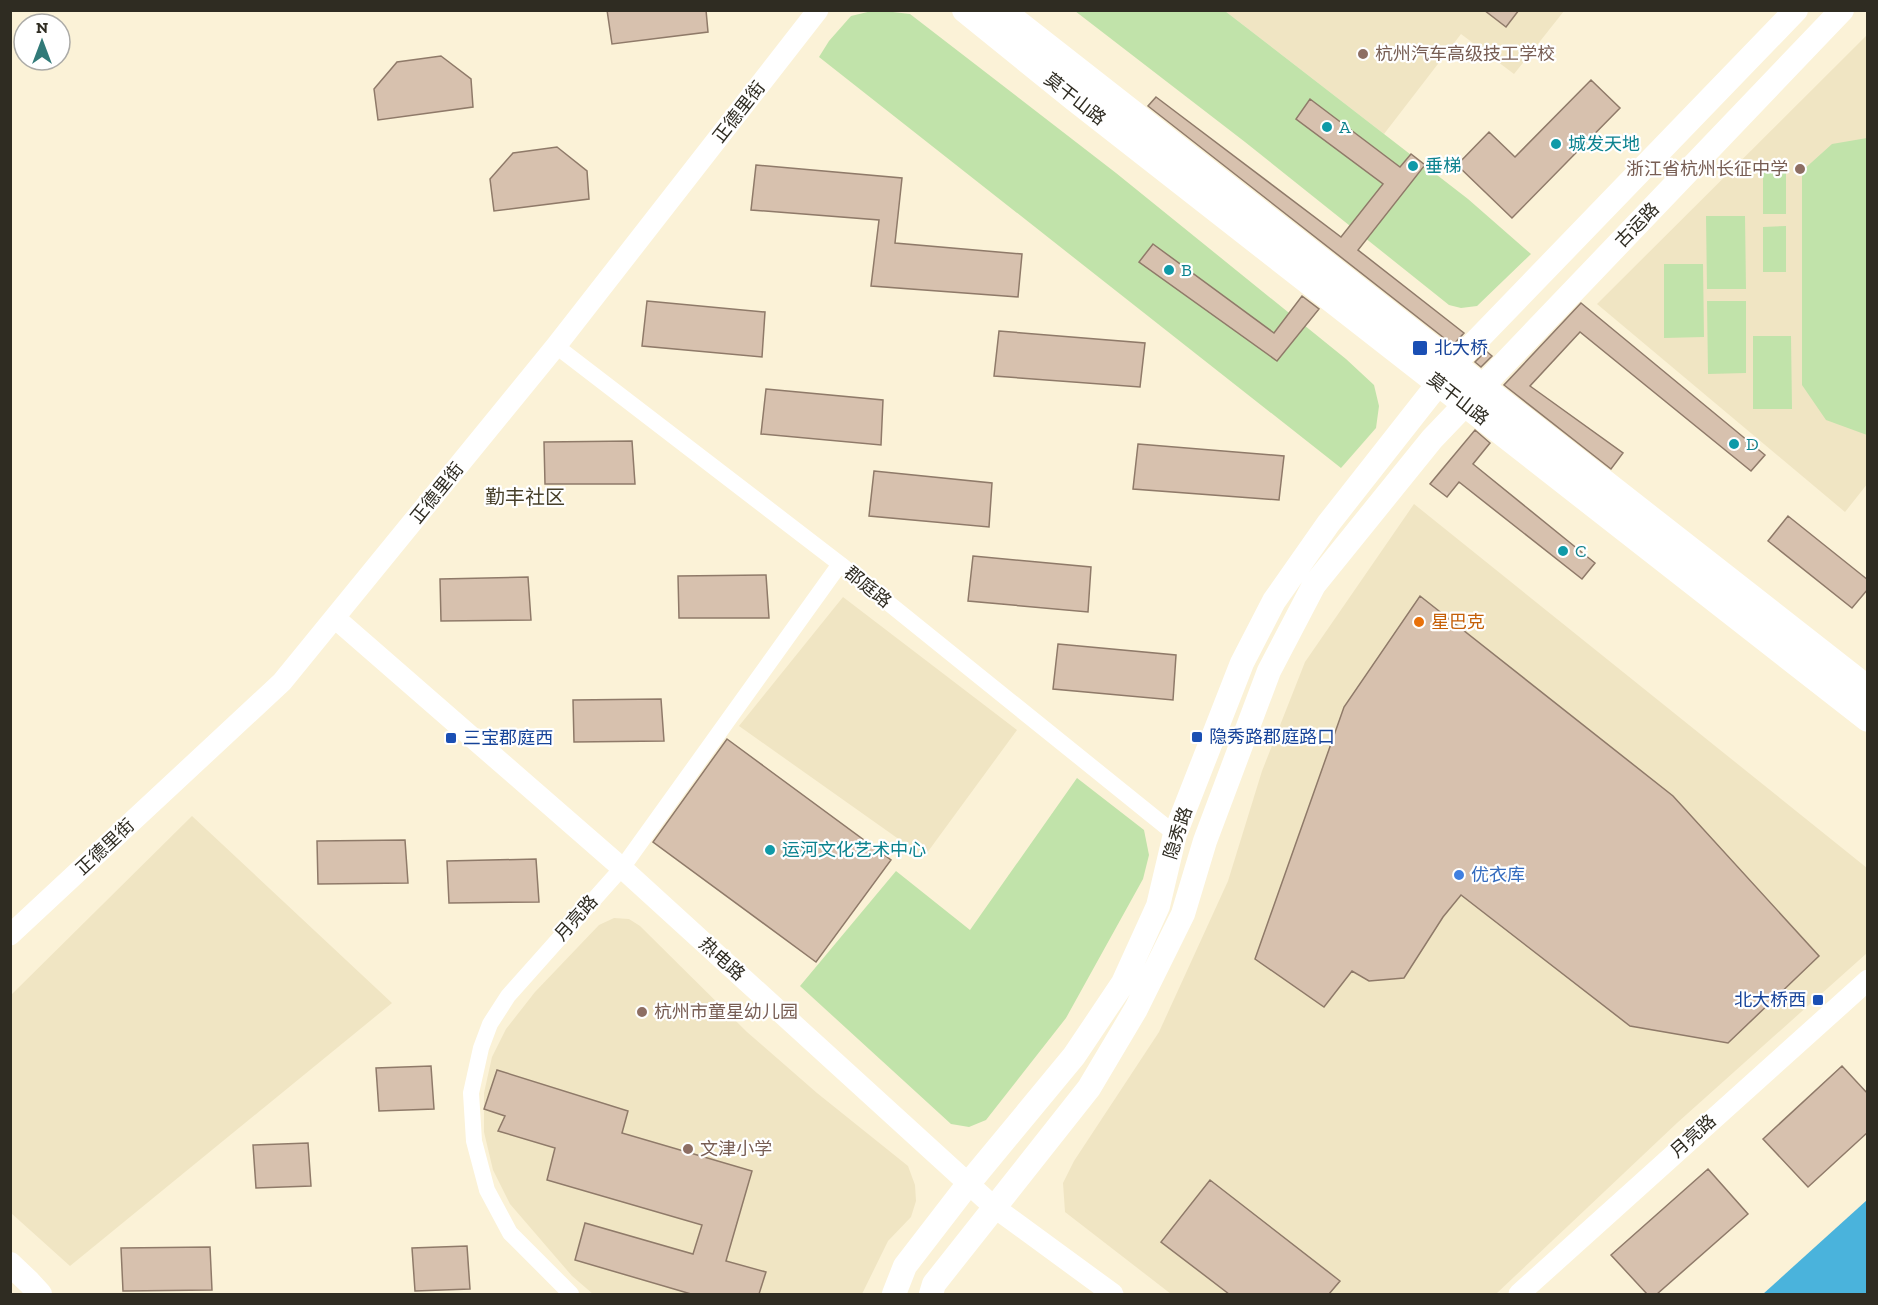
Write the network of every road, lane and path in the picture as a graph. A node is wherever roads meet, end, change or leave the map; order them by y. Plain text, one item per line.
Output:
1 (818, 10) edge
2 (965, 10) edge
3 (1796, 10) edge
4 (1842, 10) edge
5 (1009, 13) edge
6 (556, 346) junction
7 (1445, 374) junction
8 (1473, 396) junction
9 (840, 564) junction
10 (335, 618) junction
11 (1868, 689) edge
12 (1868, 719) edge
13 (1175, 834) junction
14 (621, 868) junction
15 (10, 935) edge
16 (1868, 980) edge
17 (969, 1183) junction
18 (994, 1207) junction
19 (10, 1264) edge
20 (10, 1285) edge
21 (20, 1294) edge
22 (40, 1294) edge
23 (571, 1294) edge
24 (894, 1294) edge
25 (931, 1294) edge
26 (1113, 1294) edge
27 (1519, 1294) edge

1 - 6 street, 正德里街
2 - 7 main road, 莫干山路
3 - 7 main road, 古运路
4 - 8 main road, 古运路
5 - 7 main road, 莫干山路
6 - 9 street, 郡庭路
6 - 10 street, 正德里街
7 - 8 main road, 莫干山路
7 - 13 main road, 隐秀路
8 - 11 main road, 莫干山路
8 - 12 main road, 莫干山路
8 - 18 main road, 隐秀路
9 - 13 street, 郡庭路
9 - 14 street, 月亮路
10 - 14 street, 热电路
10 - 15 street, 正德里街
13 - 17 main road, 隐秀路
14 - 17 street, 热电路
14 - 23 street, 月亮路
16 - 27 street, 月亮路
17 - 18 street, 热电路
17 - 24 main road, 隐秀路
18 - 25 main road, 隐秀路
18 - 26 street, 热电路
19 - 22 main road
20 - 21 main road

